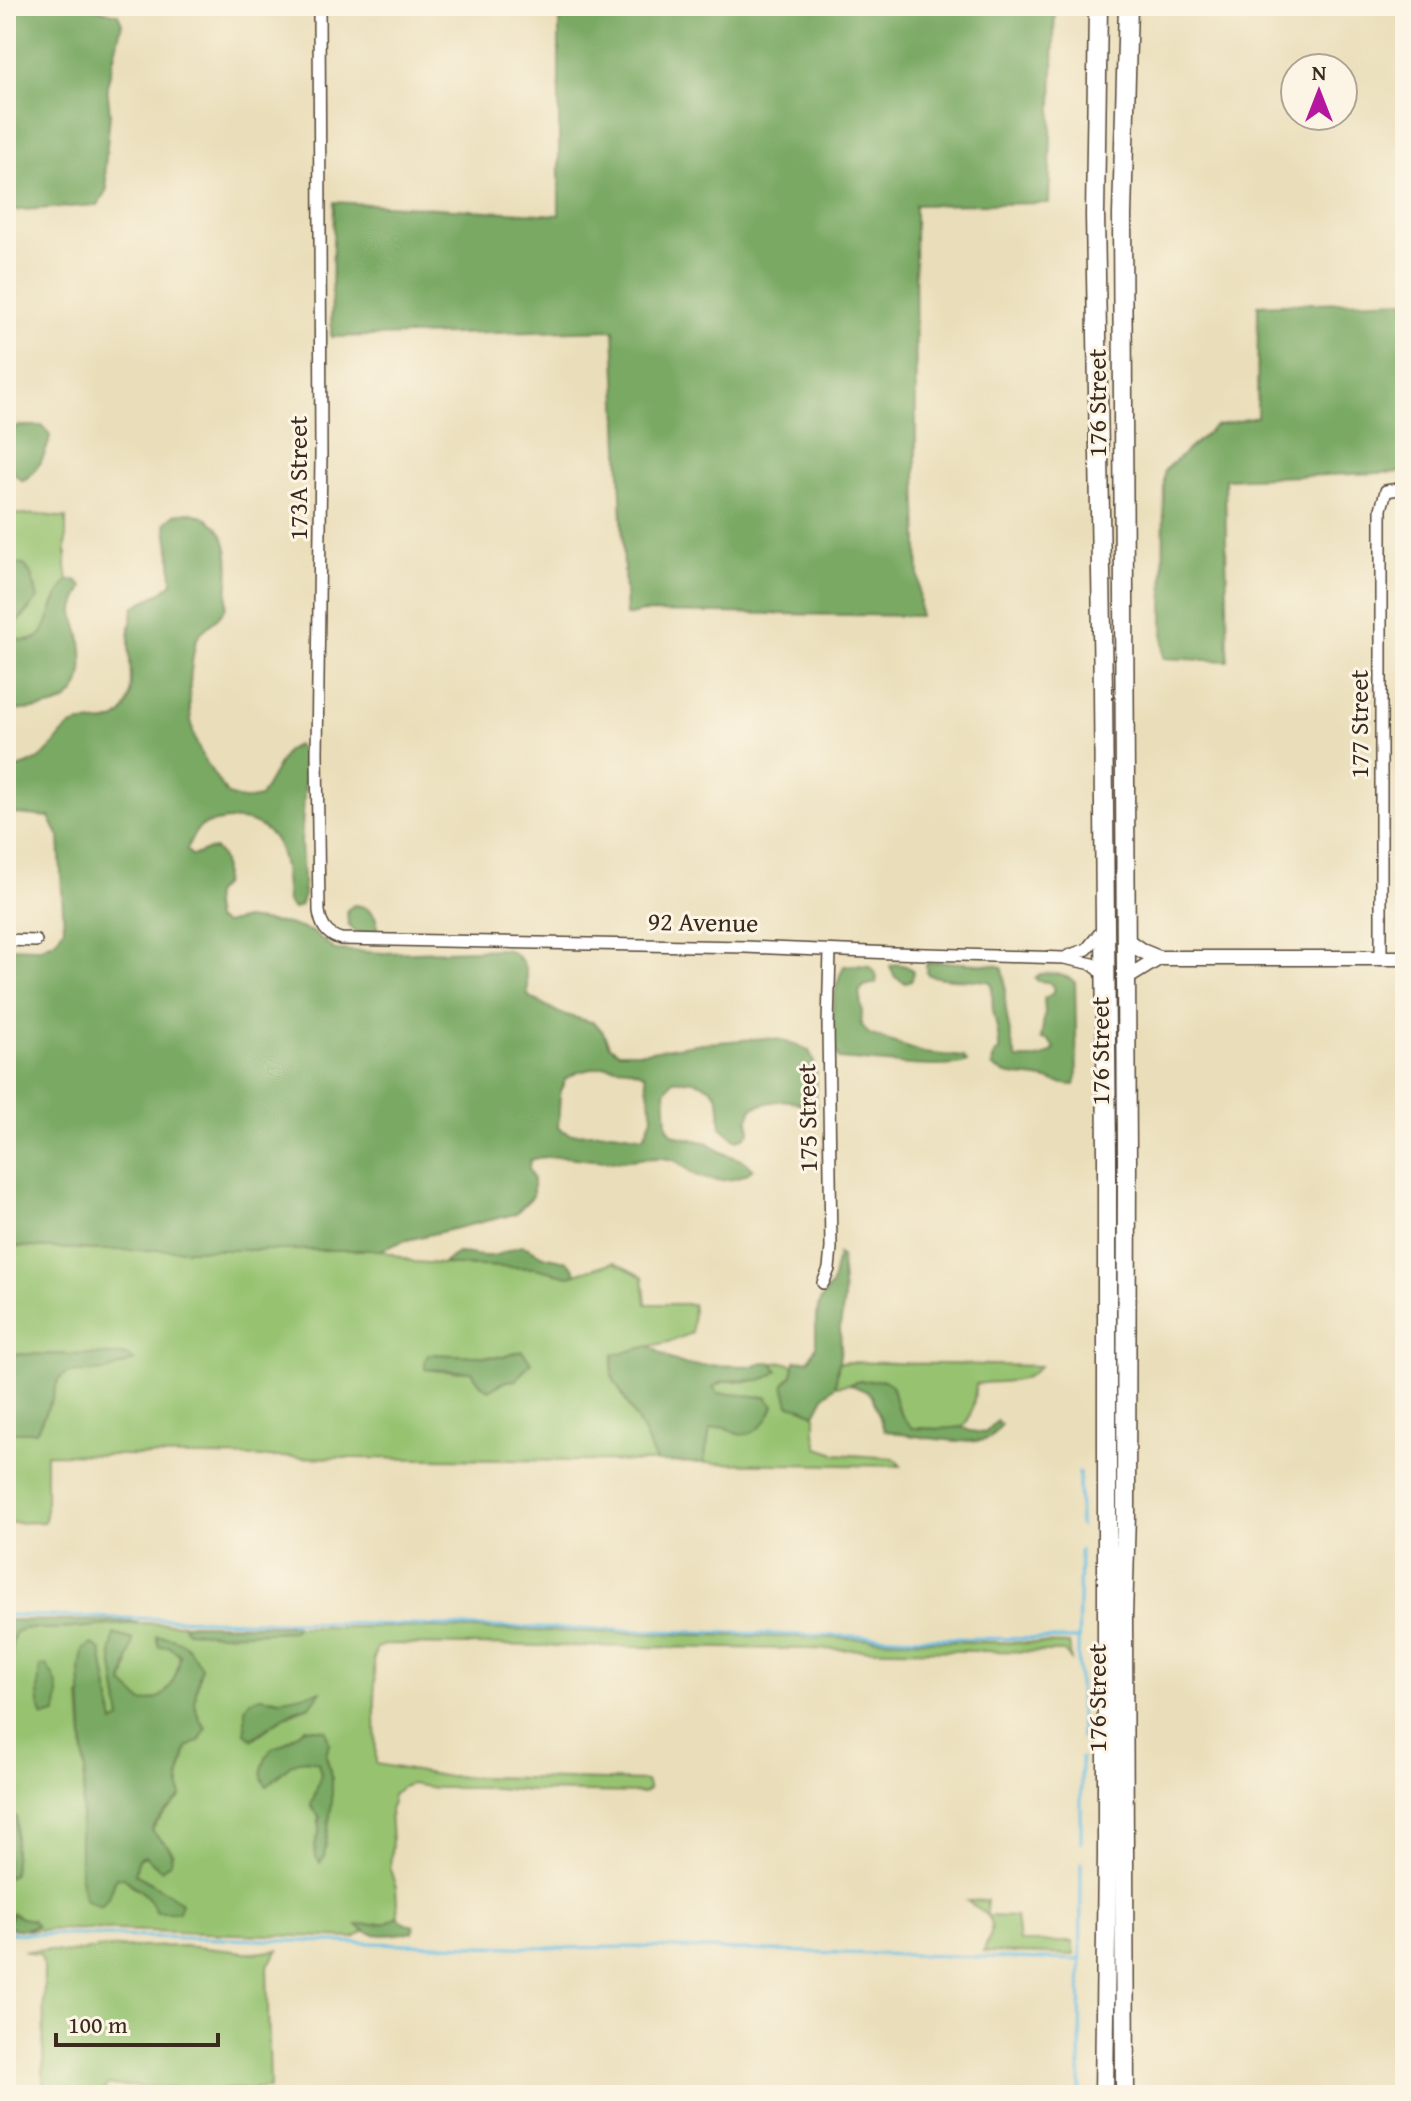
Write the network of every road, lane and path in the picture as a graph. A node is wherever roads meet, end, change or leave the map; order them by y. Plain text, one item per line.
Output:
1 (319, 6) edge
2 (1098, 6) edge
3 (1128, 6) edge
4 (1405, 488) edge
5 (1105, 926) junction
6 (341, 939) joint
7 (1125, 939) junction
8 (6, 940) edge
9 (36, 941) dead end
10 (830, 951) junction
11 (1064, 958) junction
12 (1159, 958) junction
13 (1381, 958) junction
14 (1405, 958) edge
15 (1106, 977) junction
16 (1125, 979) junction
17 (823, 1283) dead end
18 (1104, 2095) edge
19 (1125, 2095) edge

1 - 6 street, 173A Street
2 - 5 highway, 176 Street
3 - 7 highway, 176 Street
4 - 13 street, 177 Street
5 - 11 street
5 - 15 highway, 176 Street
6 - 10 street, 92 Avenue
7 - 12 street
7 - 16 highway, 176 Street
8 - 9 street
10 - 11 street, 92 Avenue
10 - 17 street, 175 Street
11 - 15 street, 92 Avenue
12 - 13 street
12 - 16 street
13 - 14 street
15 - 18 highway, 176 Street
16 - 19 highway, 176 Street

